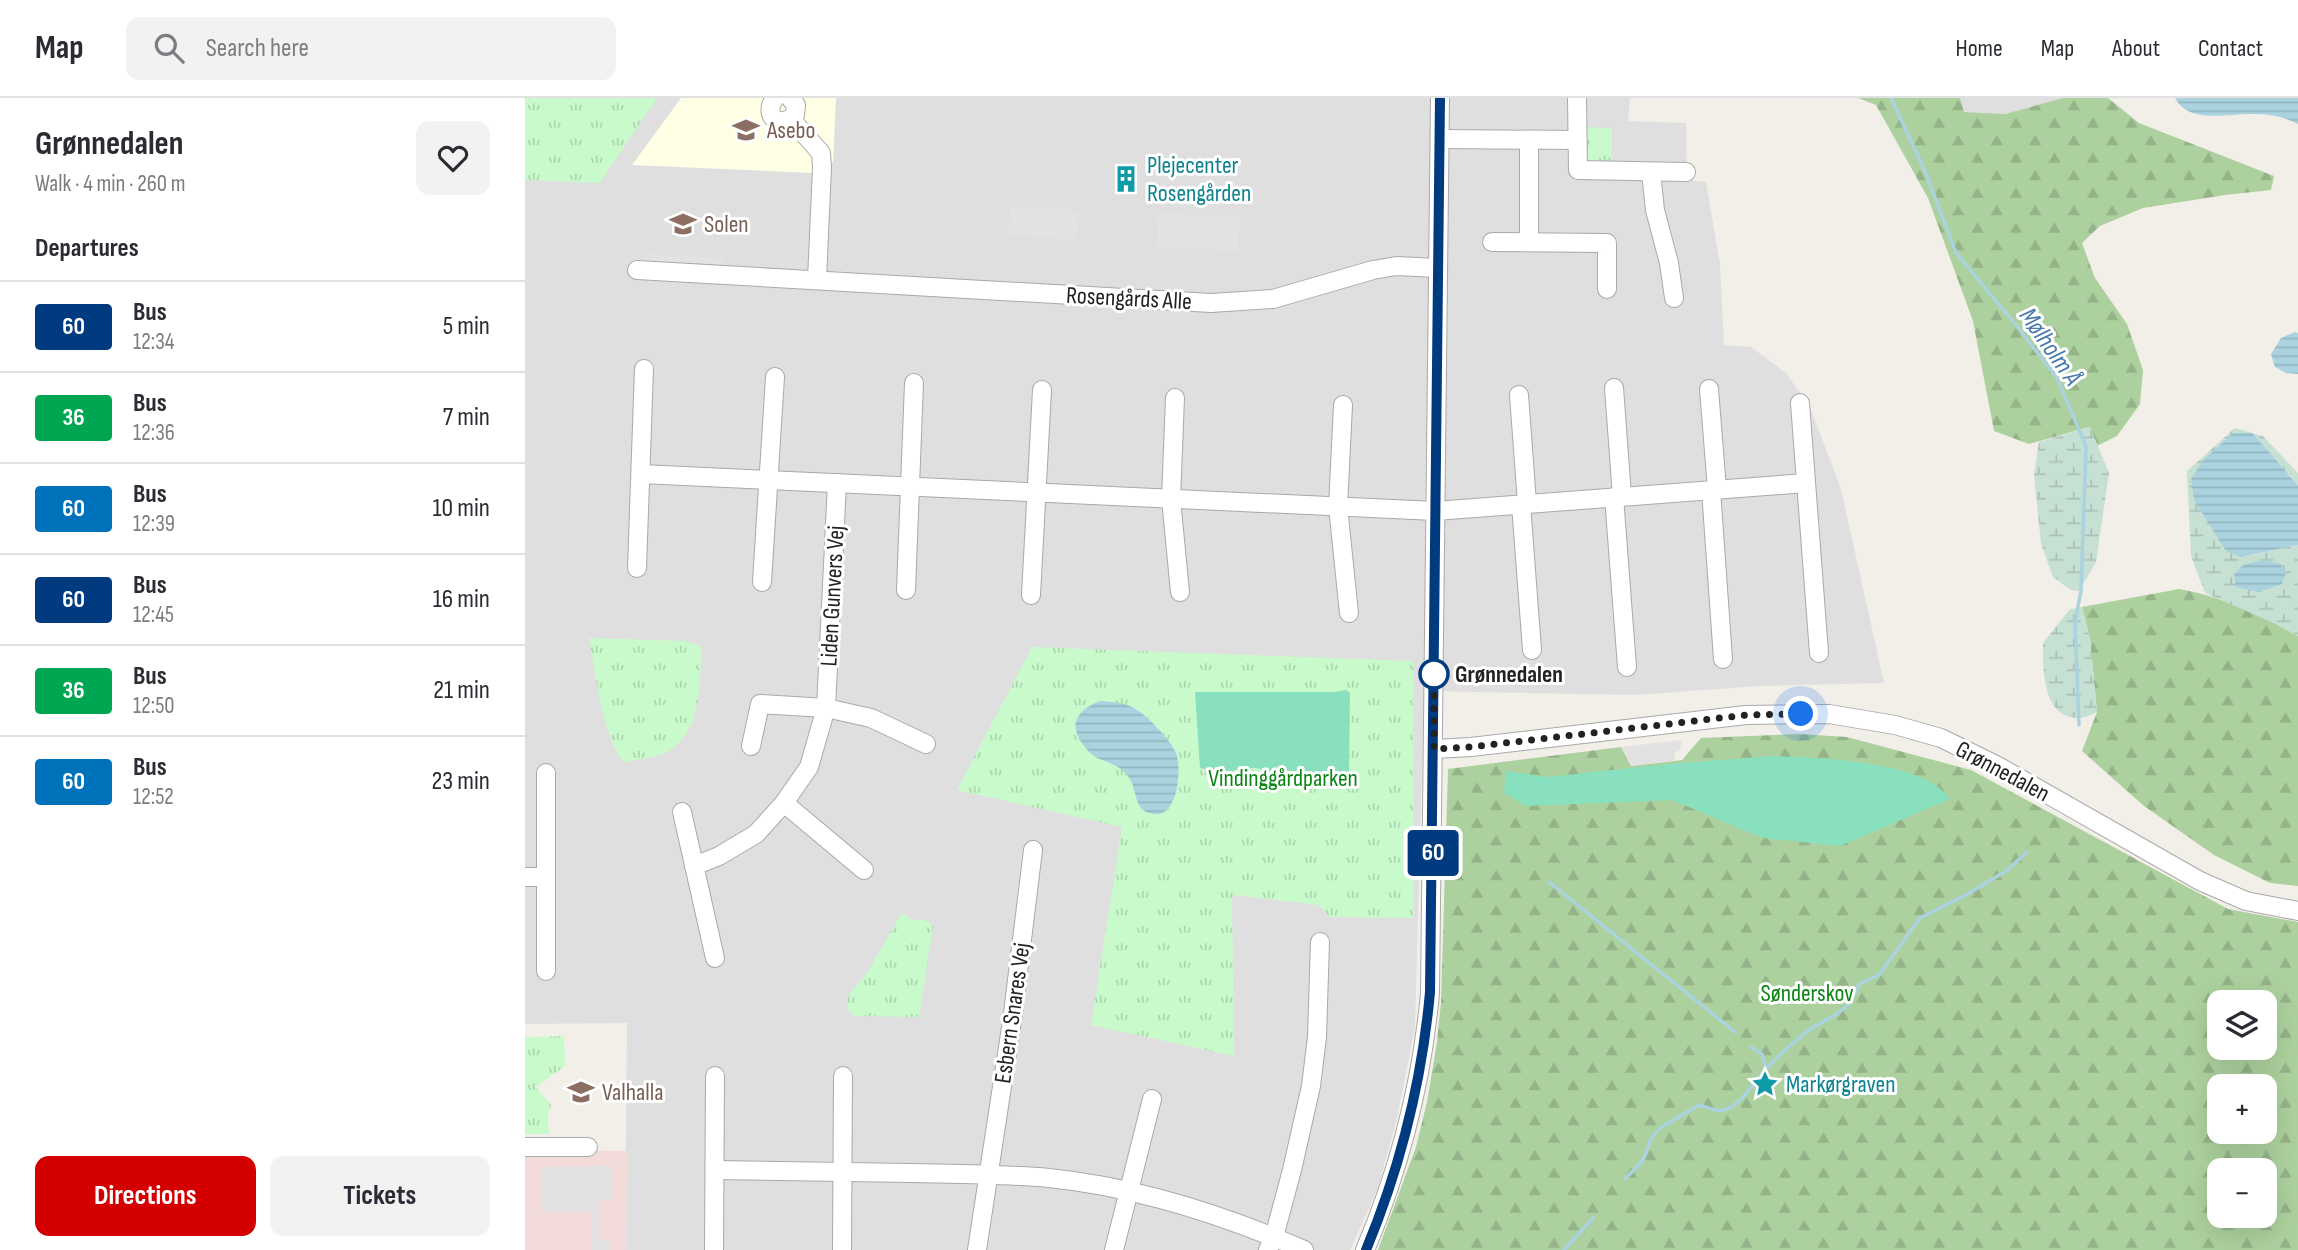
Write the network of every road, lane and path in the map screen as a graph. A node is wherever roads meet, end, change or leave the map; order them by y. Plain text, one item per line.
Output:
1 (775, 98) edge
2 (790, 98) edge
3 (1440, 98) edge
4 (1577, 98) edge
5 (791, 119) junction
6 (1440, 139) junction
7 (1529, 140) junction
8 (1577, 140) junction
9 (1651, 172) junction
10 (1686, 172) dead end
11 (1492, 242) dead end
12 (1529, 242) junction
13 (1437, 268) junction
14 (637, 270) dead end
15 (817, 279) junction
16 (1607, 289) dead end
17 (1674, 298) dead end
18 (645, 369) dead end
19 (775, 377) dead end
20 (914, 383) dead end
21 (1614, 388) dead end
22 (1709, 389) dead end
23 (1042, 390) dead end
24 (1519, 395) dead end
25 (1175, 398) dead end
26 (1800, 403) dead end
27 (1342, 405) dead end
28 (642, 474) junction
29 (768, 480) junction
30 (1806, 482) junction
31 (837, 484) junction
32 (911, 487) junction
33 (1714, 489) junction
34 (1037, 493) junction
35 (1618, 497) junction
36 (1171, 499) junction
37 (1524, 504) junction
38 (1338, 507) junction
39 (1435, 511) junction
40 (637, 568) dead end
41 (762, 582) dead end
42 (906, 590) dead end
43 (1180, 592) dead end
44 (1031, 595) dead end
45 (1349, 613) dead end
46 (1532, 650) dead end
47 (1819, 653) dead end
48 (1723, 659) dead end
49 (1627, 667) dead end
50 (826, 708) junction
51 (926, 744) dead end
52 (751, 746) dead end
53 (1434, 749) junction
54 (546, 773) dead end
55 (784, 803) junction
56 (682, 812) dead end
57 (1033, 850) dead end
58 (694, 866) junction
59 (864, 870) dead end
60 (525, 877) edge
61 (545, 877) junction
62 (2298, 911) edge
63 (1320, 942) dead end
64 (715, 958) dead end
65 (546, 971) dead end
66 (715, 1076) dead end
67 (843, 1076) dead end
68 (1152, 1099) dead end
69 (525, 1147) edge
70 (587, 1147) dead end
71 (715, 1170) junction
72 (843, 1172) junction
73 (988, 1174) junction
74 (1129, 1192) junction
75 (1271, 1243) edge
76 (714, 1250) edge
77 (842, 1250) edge
78 (977, 1250) edge
79 (1114, 1250) edge
80 (1304, 1250) edge
81 (1366, 1250) edge

1 - 5 street
2 - 5 street
3 - 6 street
4 - 8 street
5 - 15 street
6 - 7 street
6 - 13 street
7 - 8 street
7 - 12 street
8 - 9 street
9 - 10 street
9 - 17 street
11 - 12 street
12 - 16 street
13 - 15 street, Rosengårds Alle
13 - 39 street
14 - 15 street, Rosengårds Alle
18 - 28 street
19 - 29 street
20 - 32 street
21 - 35 street
22 - 33 street
23 - 34 street
24 - 37 street
25 - 36 street
26 - 30 street
27 - 38 street
28 - 29 street
28 - 40 street
29 - 31 street
29 - 41 street
30 - 33 street
30 - 47 street
31 - 32 street
31 - 50 street, Liden Gunvers Vej
32 - 34 street
32 - 42 street
33 - 35 street
33 - 48 street
34 - 36 street
34 - 44 street
35 - 37 street
35 - 49 street
36 - 38 street
36 - 43 street
37 - 39 street
37 - 46 street
38 - 39 street
38 - 45 street
39 - 53 street
50 - 51 street
50 - 52 street
50 - 55 street, Liden Gunvers Vej
53 - 62 street, Grønnedalen
53 - 81 street
54 - 61 street
55 - 58 street, Liden Gunvers Vej
55 - 59 street
56 - 58 street
57 - 73 street, Esbern Snares Vej
58 - 64 street
60 - 61 street
61 - 65 street
63 - 75 street
66 - 71 street
67 - 72 street
68 - 74 street
69 - 70 street
71 - 72 street
71 - 76 street
72 - 73 street
72 - 77 street
73 - 74 street
73 - 78 street, Esbern Snares Vej
74 - 75 street
74 - 79 street
75 - 80 street

